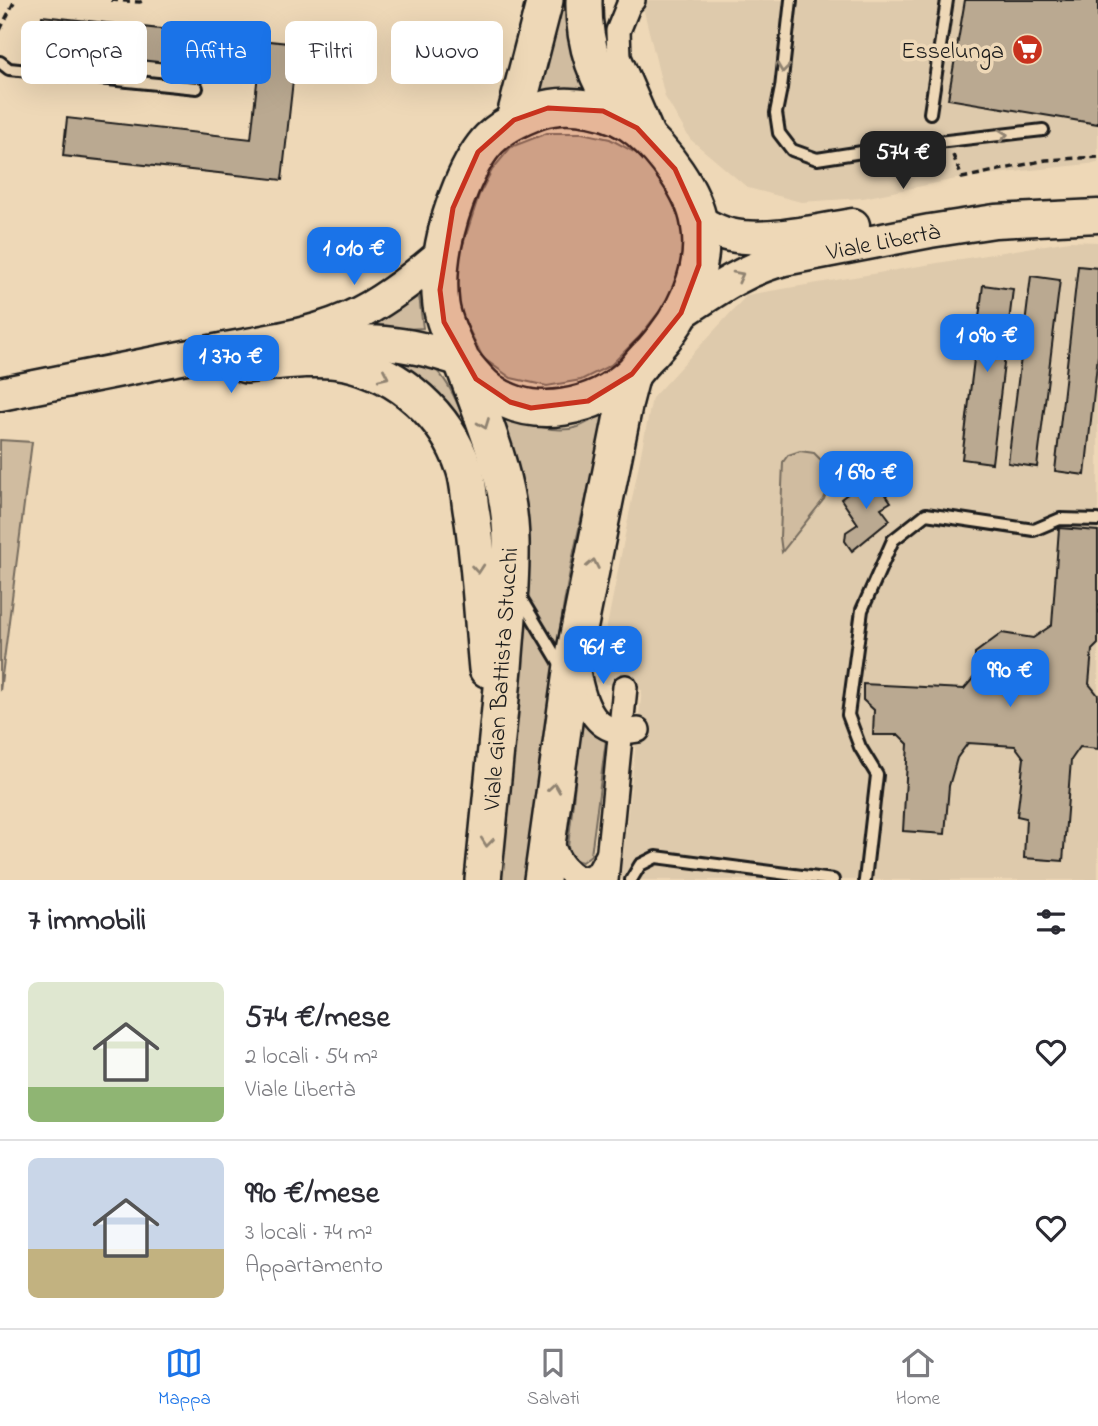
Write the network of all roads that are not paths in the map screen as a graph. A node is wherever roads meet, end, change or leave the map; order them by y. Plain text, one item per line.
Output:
1 (545, 0) edge
2 (584, 0) edge
3 (633, 0) edge
4 (791, 0) edge
5 (947, 0) edge
6 (0, 62) edge
7 (197, 88) dead end
8 (930, 113) dead end
9 (622, 119) junction
10 (514, 120) junction
11 (1044, 130) dead end
12 (659, 150) junction
13 (1098, 200) edge
14 (1098, 216) edge
15 (699, 222) junction
16 (442, 254) junction
17 (681, 313) junction
18 (461, 360) junction
19 (246, 365) junction
20 (632, 374) junction
21 (0, 394) edge
22 (0, 416) edge
23 (1098, 520) edge
24 (511, 582) junction
25 (577, 645) junction
26 (570, 679) junction
27 (625, 687) dead end
28 (629, 731) junction
29 (495, 766) junction
30 (632, 777) dead end
31 (614, 800) junction
32 (549, 830) junction
33 (608, 855) junction
34 (483, 880) edge
35 (542, 880) edge
36 (606, 880) edge
37 (631, 880) edge
38 (833, 880) edge
39 (866, 880) edge

1 - 10 main road
2 - 9 main road, Viale Gian Battista Stucchi
3 - 12 street
4 -> 11 lane
5 - 8 lane
6 - 7 lane
9 - 10 main road, Viale Gian Battista Stucchi
9 - 12 main road, Viale Gian Battista Stucchi
10 - 16 main road, Viale Gian Battista Stucchi
12 - 15 main road, Viale Gian Battista Stucchi
13 - 15 main road, Viale Libertà
17 -> 14 main road, Viale Libertà
15 - 17 main road, Viale Gian Battista Stucchi
16 - 18 main road, Viale Gian Battista Stucchi
16 - 21 main road
17 - 20 main road, Viale Gian Battista Stucchi
18 - 19 main road
18 - 20 main road, Viale Gian Battista Stucchi
18 -> 24 main road, Viale Gian Battista Stucchi
19 - 22 main road
19 -> 29 main road
25 -> 20 main road, Viale Gian Battista Stucchi
23 - 39 lane
24 - 26 lane
24 - 29 main road, Viale Gian Battista Stucchi
25 - 26 main road, Viale Gian Battista Stucchi
25 - 28 street
32 -> 26 main road, Viale Gian Battista Stucchi
27 - 28 street
28 - 31 street
29 -> 34 main road, Viale Gian Battista Stucchi
30 - 31 street
31 - 33 street
32 - 33 street
32 - 35 main road, Viale Gian Battista Stucchi
33 - 36 street
37 - 38 lane

